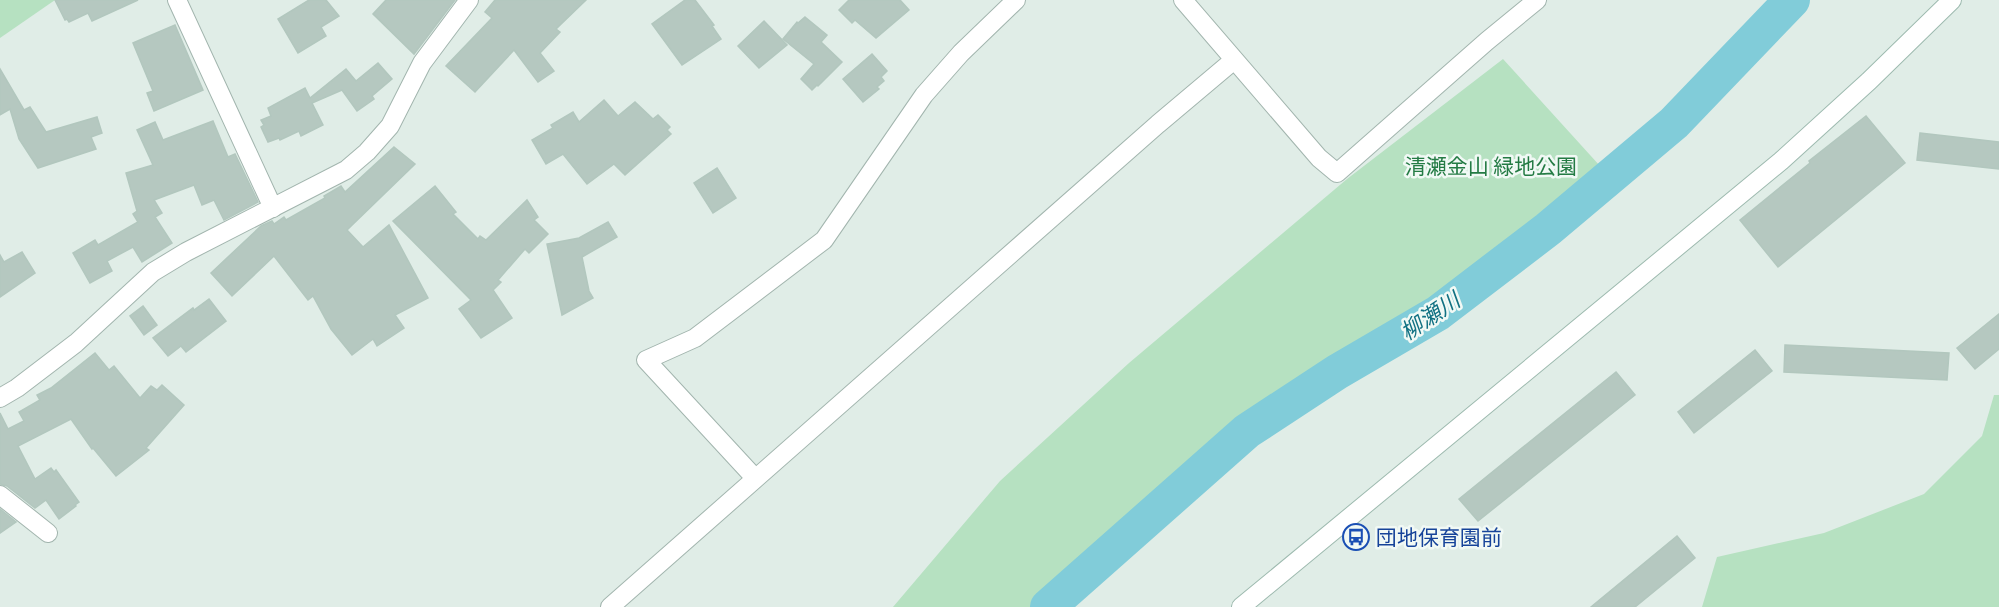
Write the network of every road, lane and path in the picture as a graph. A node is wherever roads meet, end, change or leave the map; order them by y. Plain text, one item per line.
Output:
1 (177, 0) edge
2 (469, 0) edge
3 (1016, 0) edge
4 (1183, 0) edge
5 (1537, 0) edge
6 (1952, 0) edge
7 (1234, 60) junction
8 (273, 208) junction
9 (0, 398) edge
10 (755, 478) junction
11 (0, 495) edge
12 (48, 533) dead end
13 (610, 607) edge
14 (1241, 607) edge

1 - 8 street
2 - 8 street
3 - 10 street
4 - 7 street
5 - 7 street
6 - 14 street
7 - 10 street
8 - 9 street
10 - 13 street
11 - 12 street

